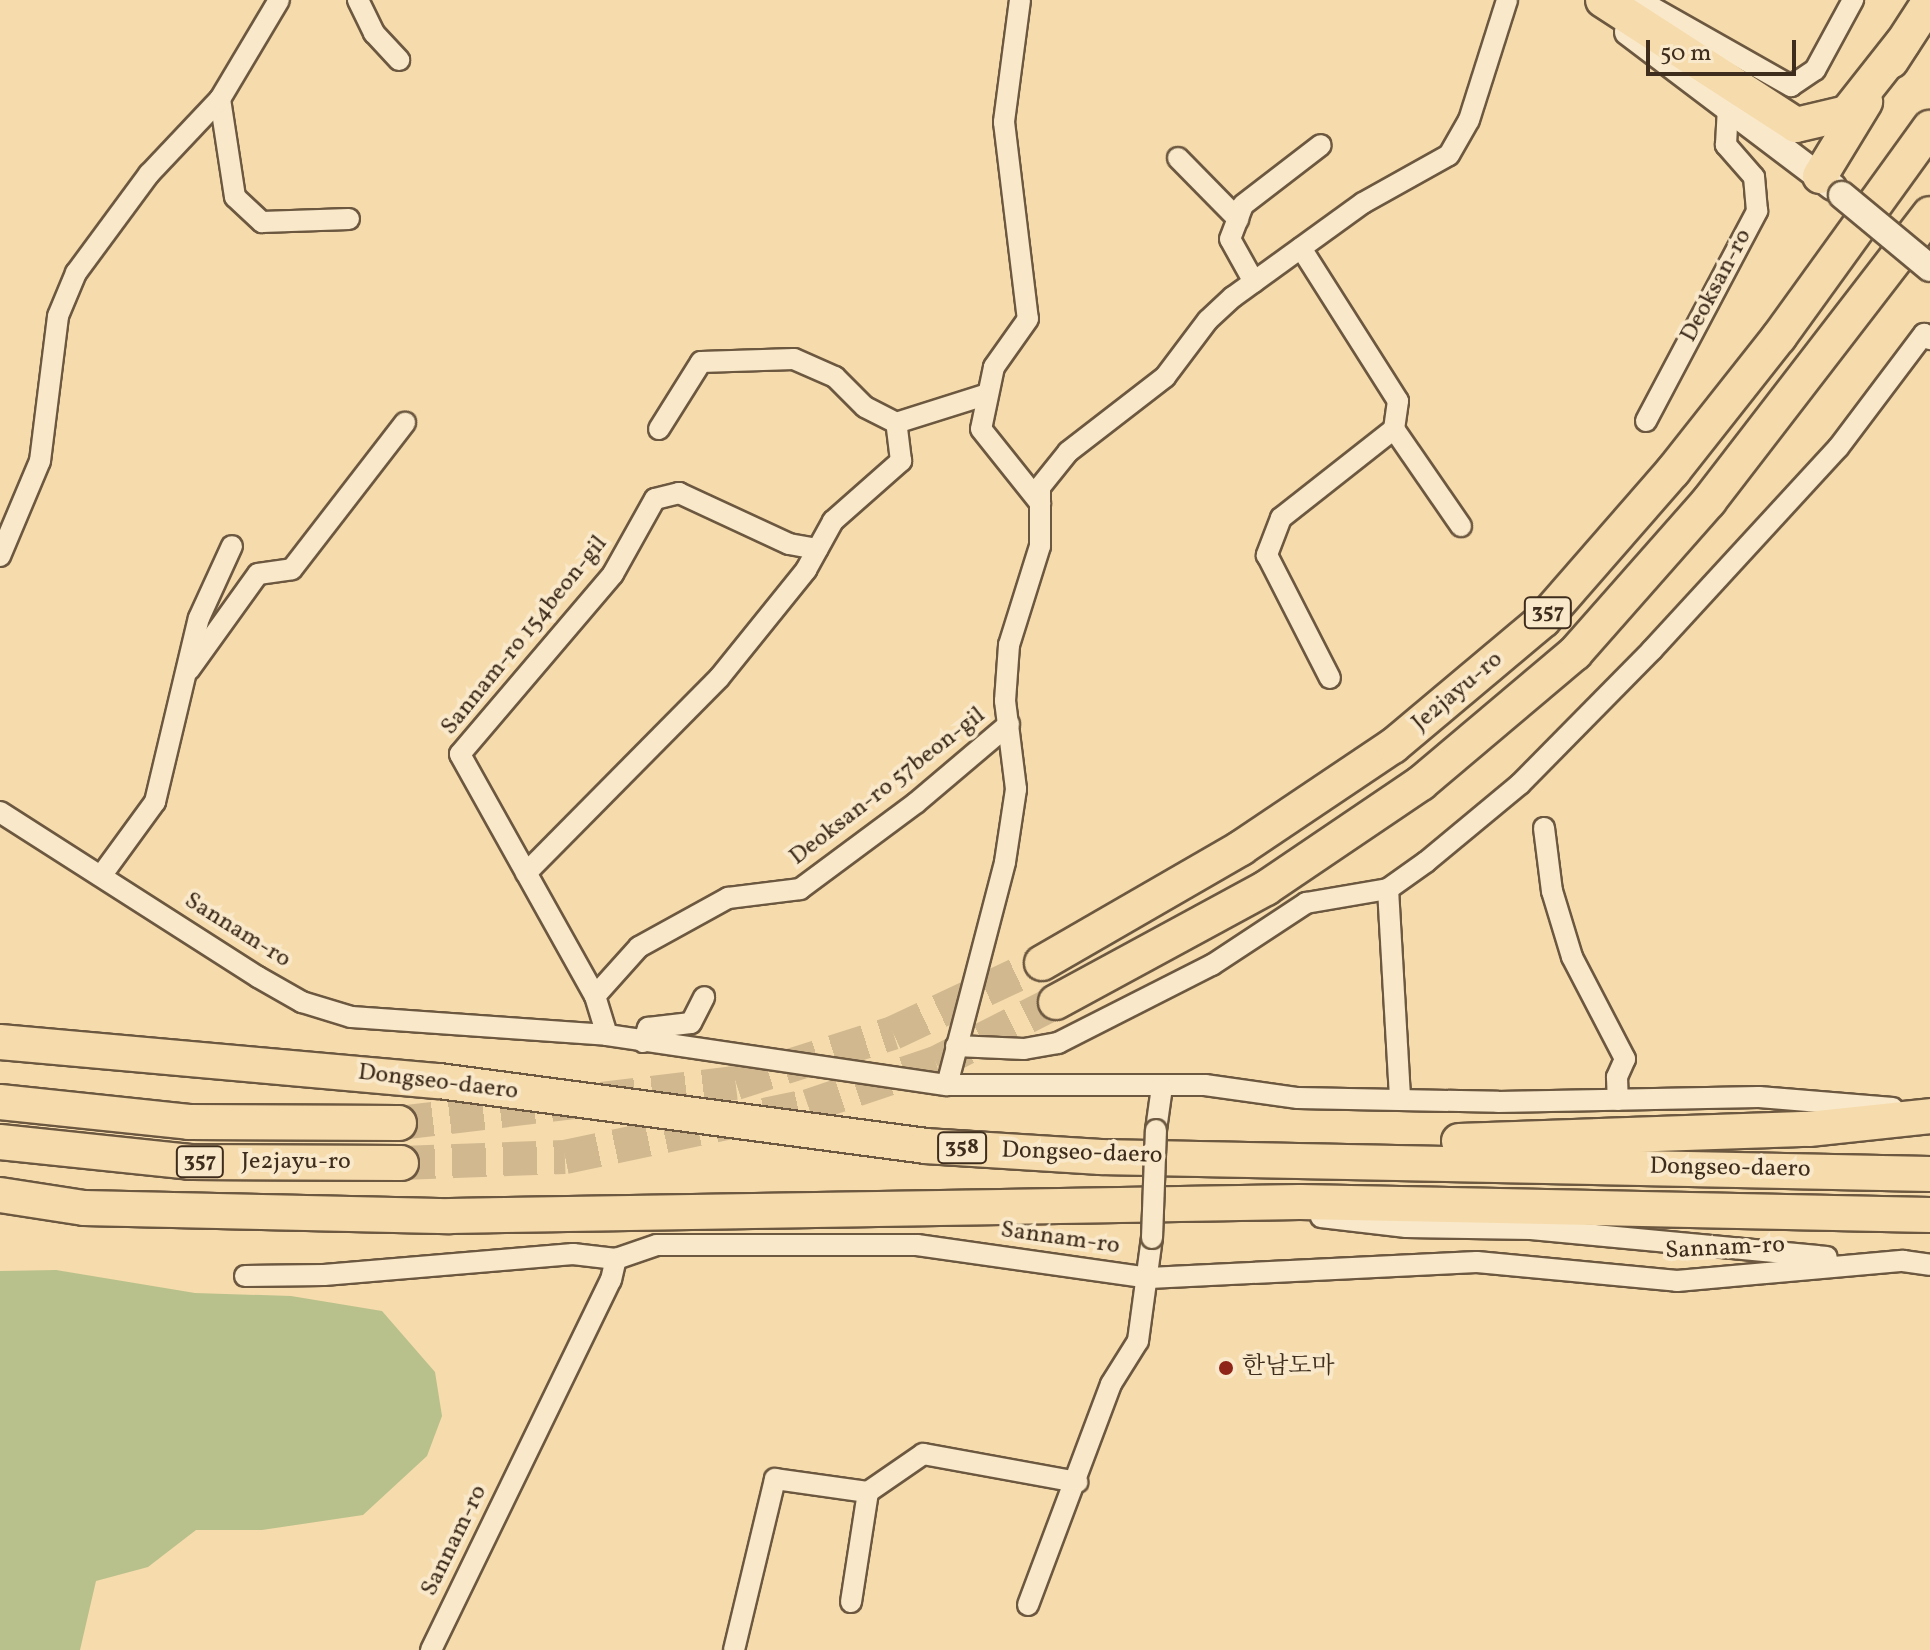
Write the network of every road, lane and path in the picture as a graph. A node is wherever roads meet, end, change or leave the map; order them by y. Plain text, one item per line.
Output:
1 (279, 0) edge
2 (358, 0) edge
3 (1020, 0) edge
4 (1507, 0) edge
5 (1590, 0) edge
6 (1603, 0) edge
7 (1639, 0) edge
8 (1853, 0) edge
9 (1930, 1) edge
10 (1903, 42) junction
11 (399, 60) dead end
12 (220, 99) junction
13 (1728, 107) junction
14 (1930, 128) edge
15 (1321, 145) dead end
16 (1178, 158) dead end
17 (1831, 185) junction
18 (1930, 214) edge
19 (349, 219) dead end
20 (1238, 219) junction
21 (1301, 248) junction
22 (1930, 268) edge
23 (1254, 282) junction
24 (1930, 339) edge
25 (988, 394) junction
26 (1646, 421) dead end
27 (405, 423) dead end
28 (896, 423) junction
29 (659, 429) dead end
30 (1394, 429) junction
31 (1040, 503) junction
32 (1461, 526) dead end
33 (232, 546) dead end
34 (818, 549) junction
35 (0, 556) edge
36 (1330, 678) dead end
37 (180, 683) junction
38 (1009, 724) junction
39 (0, 812) edge
40 (1544, 828) dead end
41 (526, 873) junction
42 (101, 876) junction
43 (1388, 889) junction
44 (1042, 963) tunnel mouth
45 (595, 996) junction
46 (704, 997) dead end
47 (1056, 1002) tunnel mouth
48 (607, 1035) junction
49 (0, 1042) edge
50 (643, 1042) junction
51 (956, 1046) junction
52 (947, 1085) junction
53 (1162, 1087) junction
54 (1400, 1099) junction
55 (1618, 1100) junction
56 (0, 1102) edge
57 (1930, 1114) edge
58 (399, 1123) tunnel mouth
59 (0, 1142) edge
60 (1187, 1158) junction
61 (401, 1163) tunnel mouth
62 (1930, 1174) edge
63 (0, 1195) edge
64 (1214, 1204) junction
65 (1930, 1215) edge
66 (616, 1259) junction
67 (1903, 1261) junction
68 (1930, 1265) edge
69 (245, 1276) dead end
70 (1149, 1278) junction
71 (1077, 1482) junction
72 (868, 1492) junction
73 (851, 1602) dead end
74 (1028, 1605) dead end
75 (431, 1650) edge
76 (734, 1650) edge

1 - 12 street
2 - 11 street
3 - 25 street
4 - 21 street, Deoksan-ro 57beon-gil
5 - 13 street
6 - 10 highway
7 - 8 street
9 - 10 highway
10 - 17 highway
12 - 19 street
12 - 35 street
13 - 17 street
13 - 26 street, Deoksan-ro
14 - 44 highway, Je2jayu-ro / 357
15 - 20 street
16 - 20 street
17 - 22 street, bridge
18 - 47 highway, Je2jayu-ro / 357
20 - 23 street
21 - 23 street, Deoksan-ro 57beon-gil
21 - 30 street
23 - 31 street, Deoksan-ro 57beon-gil
24 - 43 street
25 - 28 street
25 - 31 street
27 - 37 street
28 - 29 street
28 - 34 street
30 - 32 street
30 - 36 street
31 - 38 street, Deoksan-ro 57beon-gil
33 - 37 street
34 - 41 street
34 - 41 street, Sannam-ro 154beon-gil
37 - 42 street
38 - 45 street, Deoksan-ro 57beon-gil
38 - 51 street, Deoksan-ro 57beon-gil
39 - 42 street, Sannam-ro
40 - 55 street
41 - 45 street, Sannam-ro 154beon-gil
42 - 48 street, Sannam-ro
43 - 51 street
43 - 54 street
45 - 48 street, Sannam-ro 154beon-gil
46 - 50 street
48 - 50 street, Sannam-ro
49 - 60 highway, Dongseo-daero / 358
50 - 52 street, Sannam-ro
51 - 52 street, Deoksan-ro 57beon-gil
52 - 53 street, Sannam-ro
53 - 54 street, Sannam-ro
53 - 70 street, bridge
54 - 55 street, Sannam-ro
55 - 57 street, Sannam-ro
56 - 58 highway, Je2jayu-ro / 357
57 - 60 highway
59 - 61 highway, Je2jayu-ro / 357
60 - 62 highway, Dongseo-daero / 358
63 - 64 highway, Dongseo-daero
64 - 65 highway, Dongseo-daero
64 - 67 street
66 - 69 street
66 - 70 street, Sannam-ro
66 - 75 street, Sannam-ro
67 - 68 street, Sannam-ro
67 - 70 street, Sannam-ro
70 - 71 street
71 - 72 street
71 - 74 street
72 - 73 street
72 - 76 street

